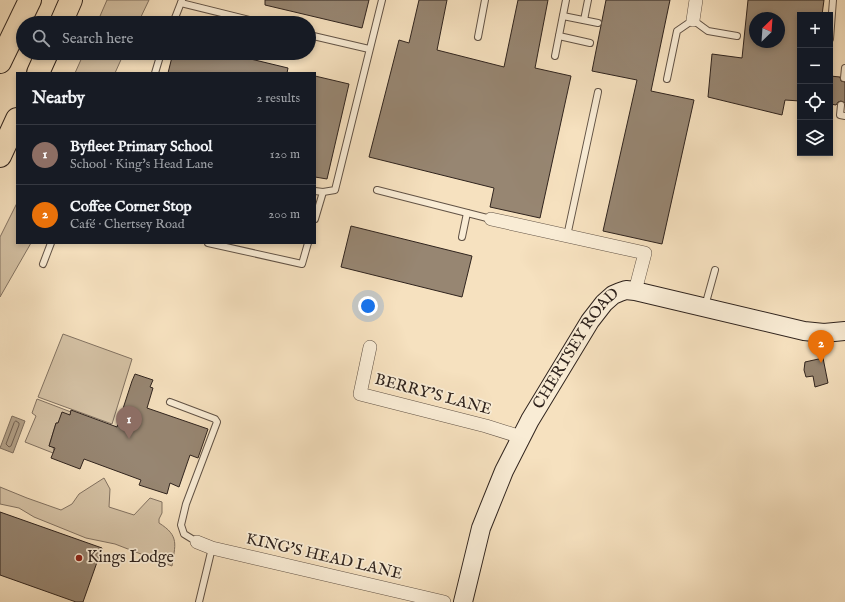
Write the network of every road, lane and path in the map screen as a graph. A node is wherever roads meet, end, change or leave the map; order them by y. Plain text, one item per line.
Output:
1 (30, 0) edge
2 (71, 0) edge
3 (382, 0) edge
4 (485, 0) edge
5 (566, 0) edge
6 (588, 0) edge
7 (696, 0) edge
8 (833, 0) edge
9 (182, 2) edge
10 (832, 12) edge
11 (22, 16) edge
12 (64, 16) edge
13 (176, 16) edge
14 (235, 16) edge
15 (563, 16) junction
16 (584, 20) junction
17 (693, 20) junction
18 (598, 23) dead end
19 (16, 29) edge
20 (558, 36) junction
21 (737, 36) dead end
22 (316, 37) edge
23 (478, 37) dead end
24 (590, 43) dead end
25 (369, 50) junction
26 (555, 56) dead end
27 (44, 60) edge
28 (159, 60) edge
29 (0, 62) edge
30 (845, 68) edge
31 (38, 72) edge
32 (155, 72) edge
33 (844, 78) edge
34 (667, 79) dead end
35 (598, 92) dead end
36 (841, 105) dead end
37 (845, 116) edge
38 (16, 121) edge
39 (0, 156) edge
40 (377, 190) dead end
41 (316, 191) edge
42 (323, 192) junction
43 (467, 213) junction
44 (316, 216) edge
45 (491, 219) joint
46 (567, 236) junction
47 (462, 237) dead end
48 (51, 244) edge
49 (212, 244) edge
50 (308, 244) edge
51 (43, 264) dead end
52 (715, 270) dead end
53 (635, 291) junction
54 (705, 307) junction
55 (845, 331) edge
56 (370, 347) dead end
57 (170, 402) dead end
58 (521, 437) junction
59 (197, 542) joint
60 (212, 548) junction
61 (199, 602) edge
62 (444, 602) edge
63 (463, 602) edge

1 - 11 highway
2 - 12 highway
3 - 25 lane
4 - 23 lane
5 - 15 lane
6 - 16 lane
7 - 17 street
8 - 10 lane
9 - 13 lane
9 - 14 lane
15 - 16 lane
15 - 20 lane
16 - 18 lane
17 - 21 lane
17 - 34 lane
19 - 29 highway
20 - 24 lane
20 - 26 lane
22 - 25 lane
25 - 42 lane
27 - 31 highway
28 - 32 lane
30 - 33 lane
35 - 46 lane
36 - 37 lane
38 - 39 highway
40 - 43 lane
41 - 42 lane
42 - 44 lane
43 - 45 lane
43 - 47 lane
45 - 46 street
46 - 53 street
48 - 51 lane
49 - 50 lane
52 - 54 lane
53 - 54 street, CHERTSEY ROAD
53 - 58 street, CHERTSEY ROAD
54 - 55 street, CHERTSEY ROAD
56 - 58 street, BERRY'S LANE
57 - 59 lane
58 - 63 street, CHERTSEY ROAD
59 - 60 street, KING'S HEAD LANE
60 - 61 lane
60 - 62 street, KING'S HEAD LANE

